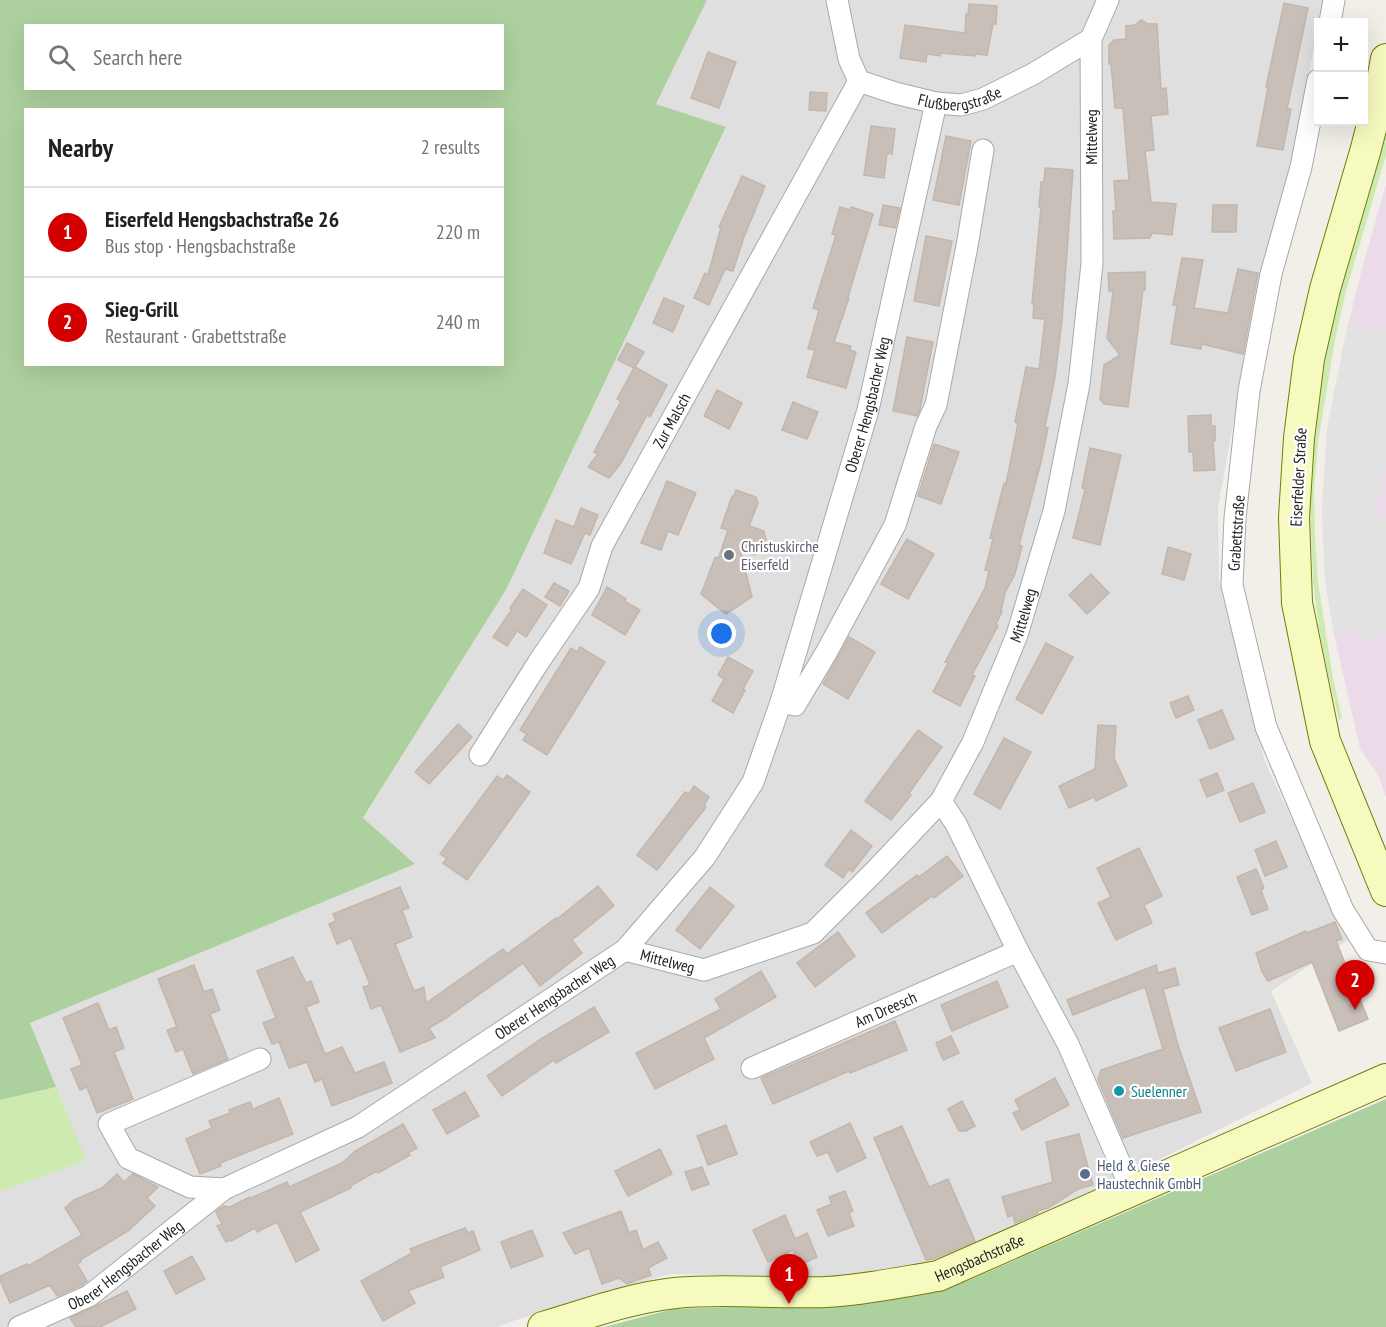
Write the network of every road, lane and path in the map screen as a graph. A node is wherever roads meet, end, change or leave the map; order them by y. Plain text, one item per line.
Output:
1 (837, 0) edge
2 (1108, 0) edge
3 (1334, 0) edge
4 (1331, 18) edge
5 (1091, 39) junction
6 (1386, 59) edge
7 (859, 81) junction
8 (1314, 100) edge
9 (936, 103) junction
10 (983, 150) dead end
11 (781, 702) junction
12 (480, 755) dead end
13 (941, 801) junction
14 (1386, 891) edge
15 (625, 950) junction
16 (1017, 951) junction
17 (1386, 953) edge
18 (260, 1059) dead end
19 (752, 1068) dead end
20 (1386, 1079) edge
21 (224, 1189) junction
22 (1132, 1191) junction
23 (19, 1327) edge
24 (543, 1327) edge

1 - 7 street
2 - 5 street
3 - 4 street
5 - 9 street, Flußbergstraße
5 - 13 street, Mittelweg
6 - 14 street, Eiserfelder Straße
7 - 9 street, Flußbergstraße
7 - 12 street, Zur Malsch
8 - 17 street, Grabettstraße
9 - 11 street, Oberer Hengsbacher Weg
10 - 11 street
11 - 15 street, Oberer Hengsbacher Weg
13 - 15 street, Mittelweg
13 - 16 street
15 - 21 street, Oberer Hengsbacher Weg
16 - 19 street, Am Dreesch
16 - 22 street
18 - 21 street, Oberer Hengsbacher Weg
20 - 22 street, Hengsbachstraße
21 - 23 street, Oberer Hengsbacher Weg
22 - 24 street, Hengsbachstraße

